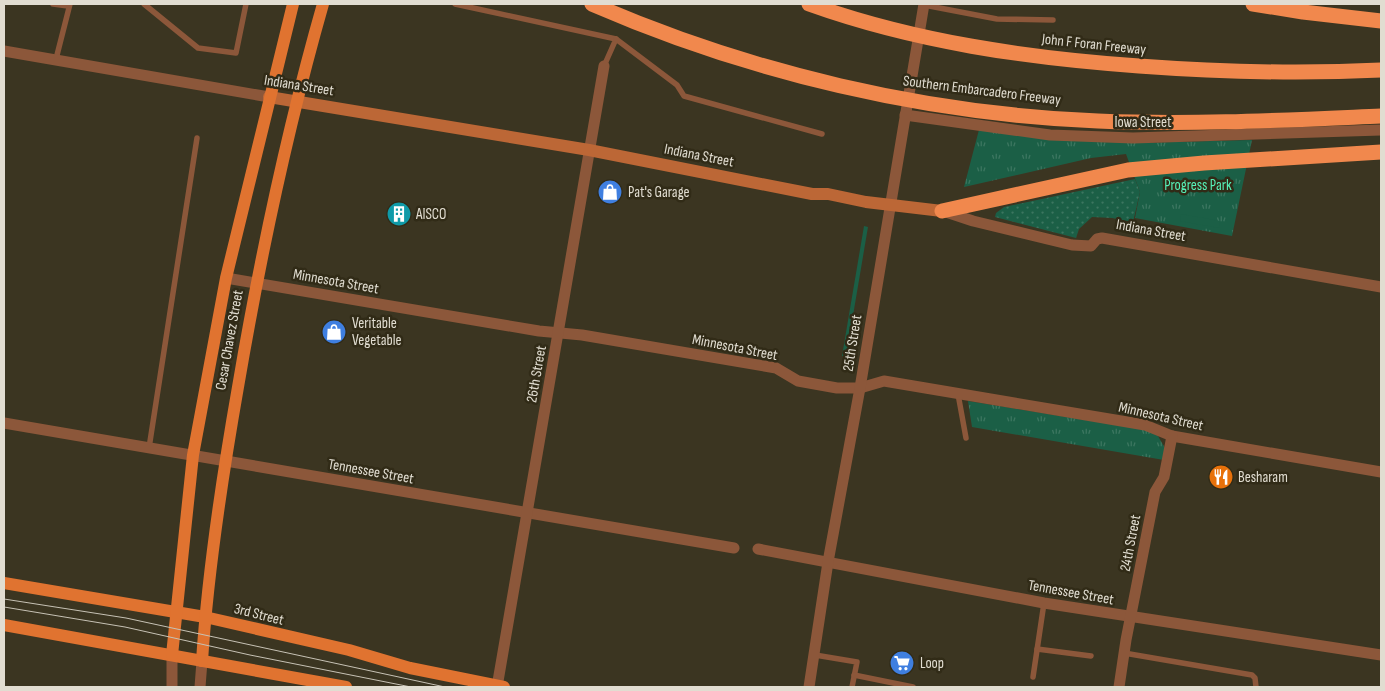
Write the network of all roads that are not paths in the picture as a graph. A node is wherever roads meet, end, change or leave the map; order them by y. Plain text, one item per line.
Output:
1 (53, 4) edge
2 (144, 4) edge
3 (246, 4) edge
4 (292, 4) edge
5 (323, 4) edge
6 (455, 4) edge
7 (592, 4) edge
8 (809, 4) edge
9 (1253, 4) edge
10 (69, 5) edge
11 (924, 5) edge
12 (1054, 20) dead end
13 (1381, 21) edge
14 (616, 39) junction
15 (4, 51) edge
16 (56, 59) junction
17 (604, 66) joint
18 (1381, 70) edge
19 (269, 97) junction
20 (297, 101) junction
21 (905, 115) junction
22 (1381, 116) edge
23 (1381, 130) edge
24 (822, 134) dead end
25 (197, 138) dead end
26 (589, 150) junction
27 (1381, 152) edge
28 (890, 204) junction
29 (942, 210) junction
30 (226, 278) junction
31 (256, 283) junction
32 (1381, 287) edge
33 (558, 333) junction
34 (860, 388) junction
35 (958, 394) junction
36 (4, 423) edge
37 (1172, 436) junction
38 (966, 438) dead end
39 (149, 448) junction
40 (193, 456) junction
41 (225, 461) junction
42 (1381, 472) edge
43 (527, 513) junction
44 (734, 548) dead end
45 (758, 549) dead end
46 (828, 562) junction
47 (4, 583) edge
48 (1044, 603) junction
49 (176, 612) junction
50 (205, 617) junction
51 (1131, 618) junction
52 (4, 625) edge
53 (1037, 649) junction
54 (1124, 653) junction
55 (172, 655) junction
56 (815, 655) junction
57 (1381, 655) edge
58 (1091, 656) dead end
59 (202, 661) junction
60 (854, 676) junction
61 (1033, 677) dead end
62 (172, 687) edge
63 (200, 687) edge
64 (346, 687) edge
65 (500, 687) edge
66 (810, 687) edge
67 (852, 687) edge
68 (914, 687) edge
69 (1118, 687) edge
70 (1256, 687) edge

1 - 10 lane
2 - 3 lane
4 - 19 main road, Cesar Chavez Street
5 - 20 main road, Cesar Chavez Street
6 - 14 lane
7 - 22 highway, Southern Embarcadero Freeway, bridge
8 - 18 highway, John F Foran Freeway, bridge
9 - 13 highway
10 - 16 lane
11 - 12 lane
11 - 21 street, 25th Street
14 - 17 lane
14 - 24 lane
15 - 16 street, Indiana Street
16 - 19 street, Indiana Street
17 - 26 street, 26th Street
19 - 20 main road, Indiana Street
19 - 30 main road, Cesar Chavez Street
20 - 26 main road, Indiana Street
20 - 31 main road, Cesar Chavez Street
21 - 23 street, Iowa Street
21 - 28 street, 25th Street
25 - 39 lane
26 - 28 main road, Indiana Street
26 - 33 street, 26th Street
27 - 29 highway
28 - 29 main road, Indiana Street
28 - 34 street, 25th Street
29 - 32 street, Indiana Street
30 - 31 street, Minnesota Street
30 - 40 main road, Cesar Chavez Street
31 - 33 street, Minnesota Street
31 - 41 main road, Cesar Chavez Street
33 - 34 street, Minnesota Street
33 - 43 street, 26th Street
34 - 35 street, Minnesota Street
34 - 46 street, 25th Street
35 - 37 street, Minnesota Street
35 - 38 lane
36 - 39 street, Tennessee Street
37 - 42 street, Minnesota Street
37 - 51 street, 24th Street
39 - 40 street, Tennessee Street
40 - 41 street, Tennessee Street
40 - 49 main road, Cesar Chavez Street
41 - 43 street, Tennessee Street
41 - 50 main road, Cesar Chavez Street
43 - 44 street, Tennessee Street
43 - 65 street, 26th Street
45 - 46 street, Tennessee Street
46 - 48 street, Tennessee Street
46 - 56 street, 25th Street
47 - 49 main road, 3rd Street
48 - 51 street, Tennessee Street
48 - 53 lane
49 - 50 main road, 3rd Street
49 - 55 main road, Cesar Chavez Street
50 - 59 main road, Cesar Chavez Street
50 - 65 main road, 3rd Street
51 - 54 street, 24th Street
51 - 57 street, Tennessee Street
52 - 55 main road
53 - 58 lane
53 - 61 lane
54 - 69 street, 24th Street
54 - 70 lane
55 - 59 main road
55 - 62 street, Cesar Chavez Street
56 - 60 lane
56 - 66 street, 25th Street
59 - 63 street, Cesar Chavez Street
59 - 64 main road
60 - 67 lane
60 - 68 lane

